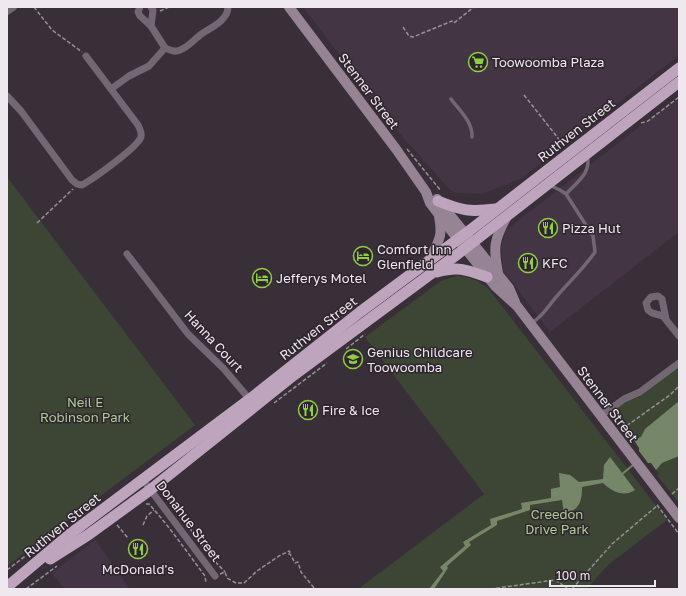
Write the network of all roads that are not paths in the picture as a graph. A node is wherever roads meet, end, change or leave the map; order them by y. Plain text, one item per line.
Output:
1 (13, 7) edge
2 (140, 7) edge
3 (228, 7) edge
4 (289, 7) edge
5 (152, 10) edge
6 (7, 11) edge
7 (151, 26) junction
8 (165, 48) junction
9 (86, 56) road end
10 (679, 68) edge
11 (679, 82) edge
12 (111, 89) junction
13 (7, 96) edge
14 (451, 99) dead end
15 (472, 137) dead end
16 (587, 154) junction
17 (548, 184) junction
18 (426, 192) junction
19 (566, 194) junction
20 (441, 198) junction
21 (496, 209) junction
22 (438, 214) junction
23 (508, 215) junction
24 (461, 237) junction
25 (469, 245) junction
26 (127, 254) dead end
27 (430, 259) junction
28 (431, 274) junction
29 (492, 276) junction
30 (666, 319) dead end
31 (531, 324) junction
32 (679, 336) edge
33 (679, 363) edge
34 (252, 403) junction
35 (600, 414) junction
36 (143, 480) junction
37 (150, 490) junction
38 (679, 518) edge
39 (216, 576) road end
40 (11, 584) edge

1 - 6 street
2 - 7 street
3 - 8 street
4 - 18 main road, Stenner Street
5 - 7 street
7 - 8 street
8 - 12 street
9 - 12 street
10 - 21 highway, Ruthven Street
11 - 16 highway, Ruthven Street
12 - 13 street
14 - 15 lane
16 - 17 highway, Ruthven Street
16 - 19 lane
17 - 19 lane
17 - 23 highway, Ruthven Street
18 - 20 main road, Stenner Street
18 - 22 main road, Stenner Street
19 - 31 lane
20 - 21 highway
20 - 24 main road, Stenner Street
21 - 24 highway, Ruthven Street
22 - 24 main road, Stenner Street
22 - 27 main road
23 - 25 highway, Ruthven Street
23 - 29 main road
24 - 25 main road, Stenner Street
24 - 27 highway, Ruthven Street
25 - 28 highway, Ruthven Street
25 - 29 main road, Stenner Street
26 - 34 street, Hanna Court
27 - 34 highway, Ruthven Street
28 - 29 highway
28 - 34 highway, Ruthven Street
29 - 31 main road, Stenner Street
30 - 32 street
31 - 35 main road, Stenner Street
33 - 35 street
34 - 36 highway, Ruthven Street
34 - 37 highway, Ruthven Street
35 - 38 main road, Stenner Street
36 - 37 street, Donahue Street
36 - 40 highway, Ruthven Street
37 - 39 street, Donahue Street
37 - 40 highway, Ruthven Street

